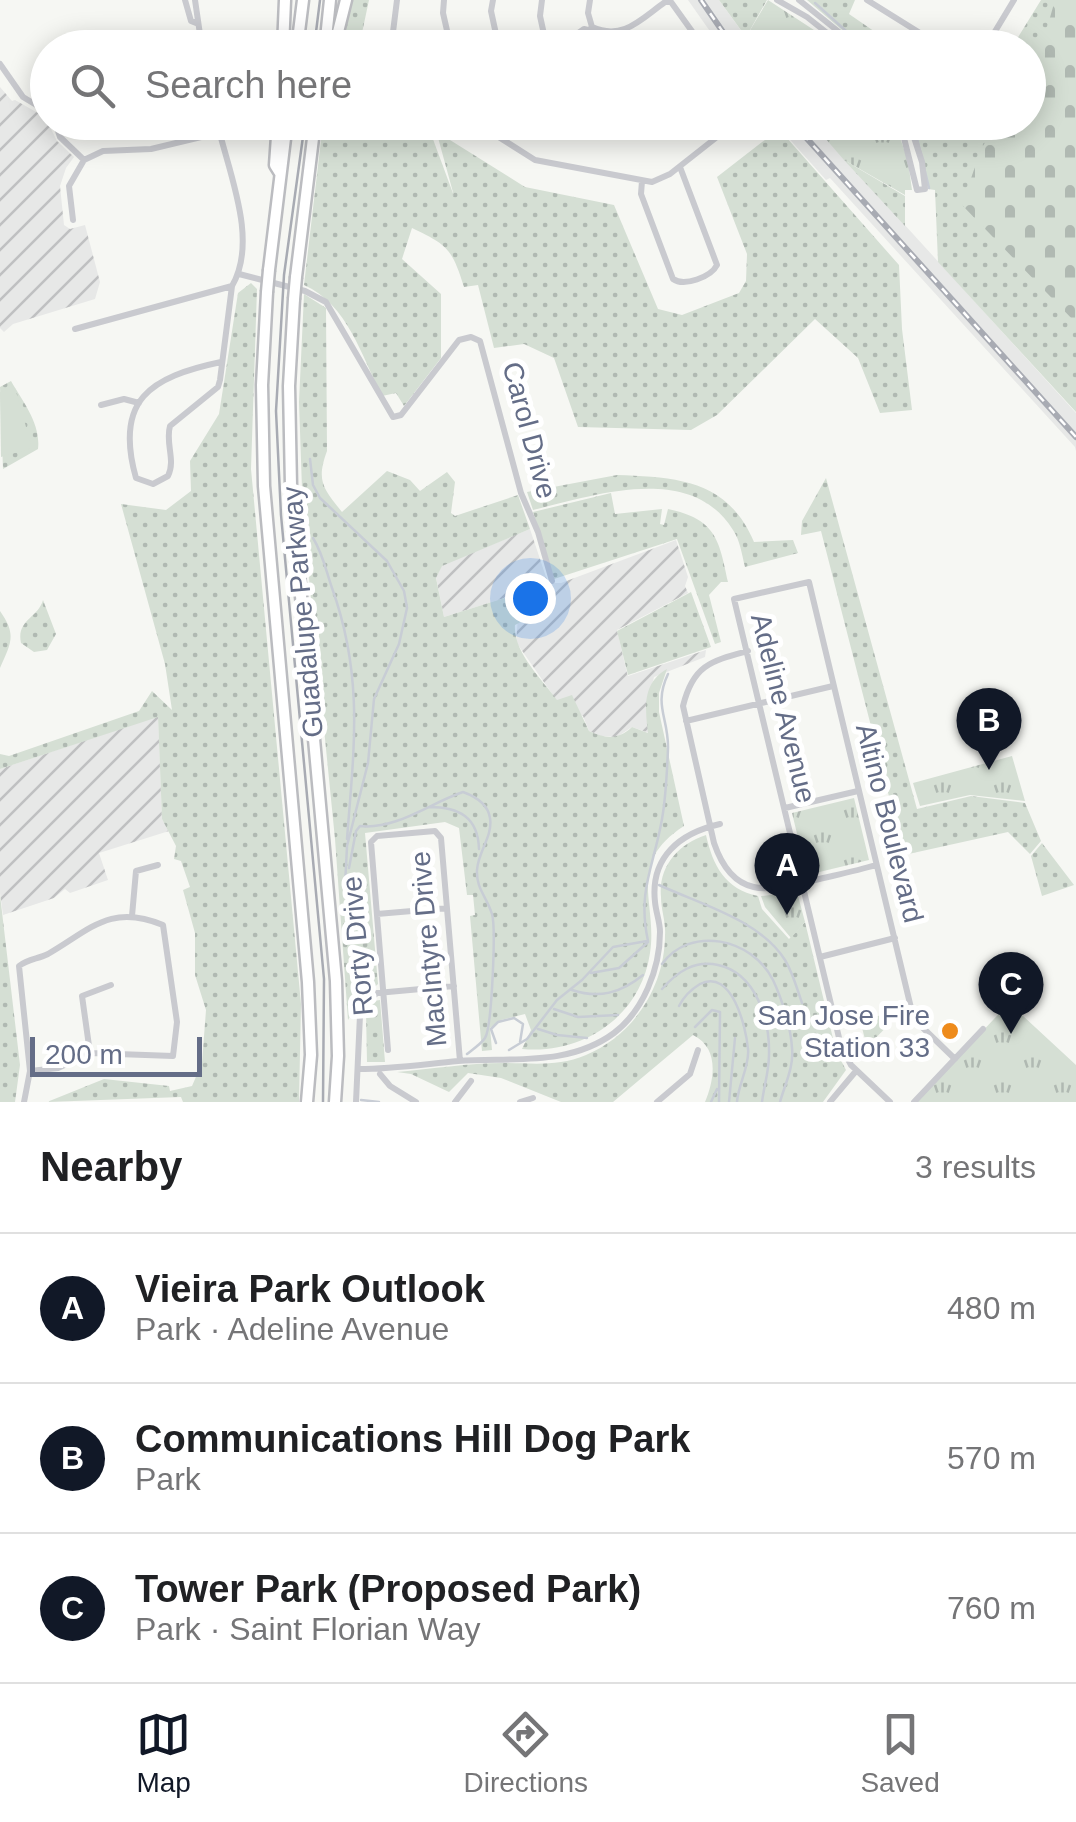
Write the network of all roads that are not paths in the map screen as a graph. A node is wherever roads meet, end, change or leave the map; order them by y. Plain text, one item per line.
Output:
1 (186, 0) edge
2 (196, 0) edge
3 (330, 0) edge
4 (346, 0) edge
5 (396, 0) edge
6 (444, 0) edge
7 (493, 0) edge
8 (542, 0) edge
9 (590, 0) edge
10 (777, 0) edge
11 (799, 0) edge
12 (867, 0) edge
13 (1014, 0) edge
14 (285, 4) edge
15 (302, 4) edge
16 (196, 23) junction
17 (590, 28) junction
18 (198, 30) edge
19 (284, 30) edge
20 (299, 30) edge
21 (326, 30) edge
22 (338, 30) edge
23 (394, 30) edge
24 (447, 30) edge
25 (495, 30) edge
26 (543, 30) edge
27 (583, 30) edge
28 (601, 30) edge
29 (628, 30) edge
30 (693, 30) edge
31 (826, 30) edge
32 (836, 30) edge
33 (915, 30) edge
34 (996, 30) edge
35 (0, 64) edge
36 (30, 101) edge
37 (63, 140) edge
38 (192, 140) edge
39 (221, 140) edge
40 (281, 140) edge
41 (312, 140) edge
42 (503, 140) edge
43 (713, 140) edge
44 (904, 140) edge
45 (914, 140) edge
46 (84, 160) junction
47 (680, 166) junction
48 (642, 181) junction
49 (73, 220) dead end
50 (239, 274) junction
51 (232, 286) junction
52 (74, 328) dead end
53 (221, 362) junction
54 (140, 404) junction
55 (102, 405) dead end
56 (552, 581) dead end
57 (734, 599) joint
58 (748, 651) junction
59 (832, 686) junction
60 (760, 703) junction
61 (686, 721) junction
62 (858, 791) junction
63 (785, 808) junction
64 (720, 824) dead end
65 (710, 826) junction
66 (373, 839) joint
67 (158, 864) dead end
68 (876, 865) junction
69 (802, 883) junction
70 (447, 908) junction
71 (377, 914) junction
72 (132, 916) junction
73 (895, 938) junction
74 (820, 957) junction
75 (110, 985) dead end
76 (454, 986) junction
77 (384, 992) junction
78 (983, 1029) dead end
79 (388, 1050) dead end
80 (698, 1050) dead end
81 (90, 1053) junction
82 (955, 1059) junction
83 (460, 1061) junction
84 (359, 1069) junction
85 (30, 1071) junction
86 (856, 1071) junction
87 (380, 1074) dead end
88 (471, 1081) dead end
89 (335, 1096) edge
90 (357, 1098) edge
91 (533, 1098) dead end
92 (308, 1100) edge
93 (24, 1102) edge
94 (416, 1102) edge
95 (455, 1102) edge
96 (520, 1102) edge
97 (657, 1102) edge
98 (830, 1102) edge
99 (890, 1102) edge
100 (914, 1102) edge

1 - 16 street
2 - 16 street
3 - 21 highway
4 - 22 highway
5 - 23 street
6 - 24 street
7 - 25 street
8 - 26 street
9 - 17 street
10 - 31 street
11 - 32 street
12 - 33 street
13 - 34 street
14 - 19 highway
15 - 20 highway
16 - 18 street
17 - 27 street
17 - 28 street
29 - 30 street
35 - 36 street
37 - 46 street
38 - 46 street
39 - 50 street
40 - 92 highway, Guadalupe Parkway, bridge
41 - 89 highway, Guadalupe Parkway, bridge
42 - 48 street
43 - 47 street
44 - 45 street
46 - 49 street
47 - 48 street
47 - 48 street
50 - 51 street
50 - 56 street, Carol Drive
51 - 52 street
51 - 53 street
53 - 54 street
53 - 54 street
54 - 55 street
57 - 58 street, Adeline Avenue
57 - 59 street, Altino Boulevard
58 - 60 street, Adeline Avenue
58 - 61 street
59 - 60 street
59 - 62 street, Altino Boulevard
60 - 61 street
60 - 63 street, Adeline Avenue
61 - 65 street
62 - 63 street
62 - 68 street, Altino Boulevard
63 - 69 street, Adeline Avenue
64 - 65 street
65 - 69 street
65 - 83 street
66 - 70 street, MacIntyre Drive
66 - 71 street, Rorty Drive
67 - 72 street
68 - 69 street
68 - 73 street, Altino Boulevard
69 - 74 street, Adeline Avenue
70 - 71 street
70 - 76 street, MacIntyre Drive
71 - 77 street, Rorty Drive
72 - 81 street
72 - 85 street
73 - 74 street
73 - 82 street, Altino Boulevard
74 - 86 street, Adeline Avenue
75 - 81 street
76 - 77 street
76 - 83 street, MacIntyre Drive
77 - 79 street, Rorty Drive
77 - 84 street
78 - 82 street
80 - 97 street
81 - 85 street
82 - 100 street
83 - 84 street
84 - 90 street
85 - 93 street
86 - 98 street
86 - 99 street, Adeline Avenue
87 - 94 street
88 - 95 street
91 - 96 street

